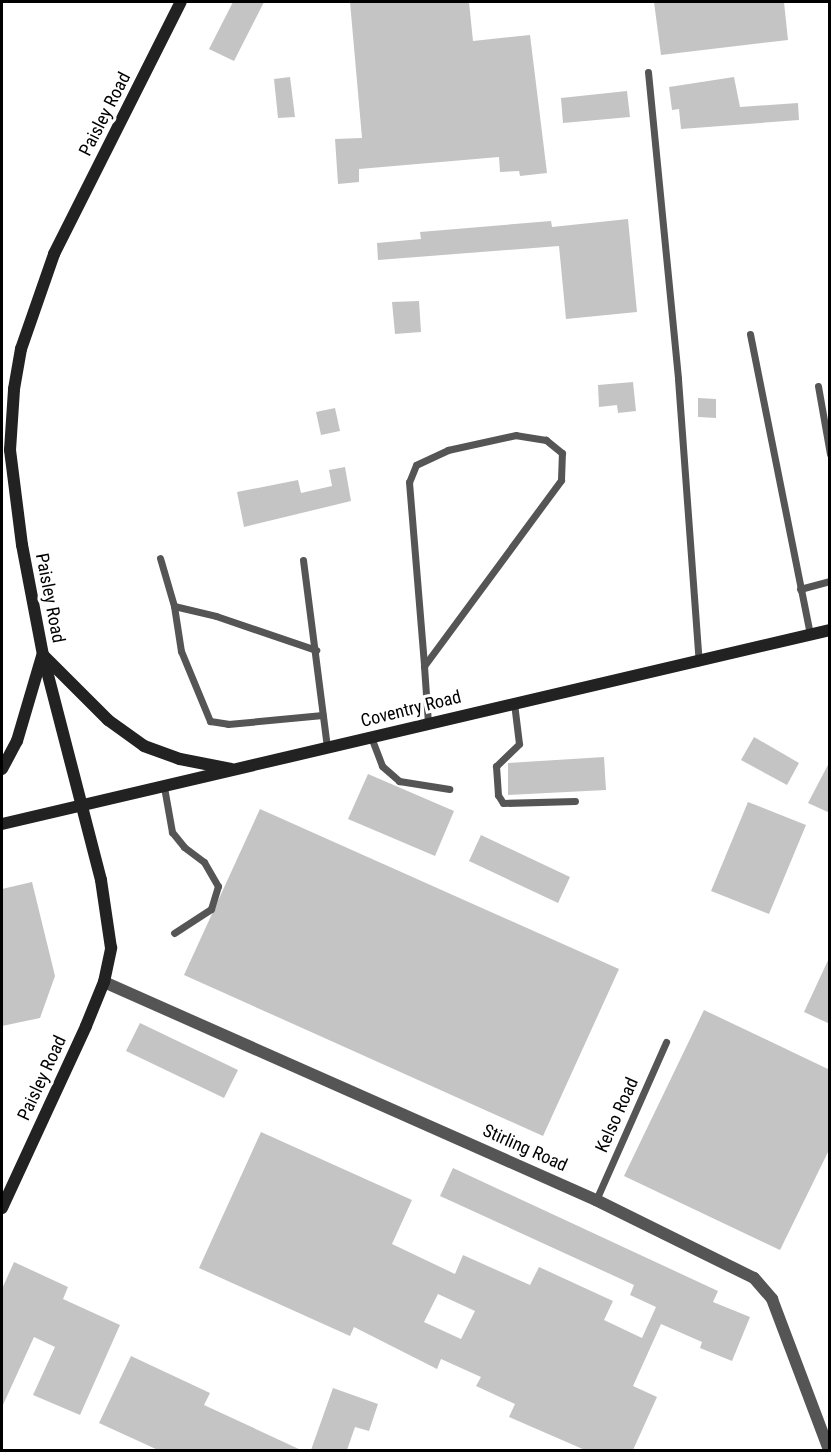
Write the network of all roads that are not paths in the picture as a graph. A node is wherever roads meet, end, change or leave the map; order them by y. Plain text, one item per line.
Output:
1 (181, 2) edge
2 (648, 72) dead end
3 (750, 334) dead end
4 (818, 386) dead end
5 (830, 454) edge
6 (160, 558) dead end
7 (303, 560) dead end
8 (830, 581) edge
9 (800, 589) junction
10 (174, 606) junction
11 (830, 630) edge
12 (810, 635) junction
13 (316, 650) junction
14 (43, 655) junction
15 (699, 662) junction
16 (424, 666) junction
17 (514, 703) junction
18 (323, 715) junction
19 (428, 723) junction
20 (371, 737) junction
21 (327, 748) junction
22 (2, 769) edge
23 (237, 771) junction
24 (164, 787) junction
25 (449, 789) dead end
26 (575, 801) dead end
27 (83, 805) junction
28 (2, 824) edge
29 (174, 933) dead end
30 (105, 982) junction
31 (666, 1042) dead end
32 (596, 1200) junction
33 (2, 1208) edge
34 (829, 1450) edge

1 - 14 main road, Paisley Road
2 - 15 lane
3 - 9 lane
4 - 5 lane
6 - 10 lane
7 - 13 lane
8 - 9 lane
9 - 12 lane
10 - 13 lane
10 - 18 lane
11 - 12 main road, Coventry Road
12 - 15 main road, Coventry Road
13 - 18 lane
14 - 22 main road
14 - 23 main road
14 - 27 main road, Paisley Road
15 - 17 main road, Coventry Road
16 - 16 lane
16 - 19 lane
17 - 19 main road, Coventry Road
17 - 26 lane
18 - 21 lane
19 - 20 main road, Coventry Road
20 - 21 main road, Coventry Road
20 - 25 lane
21 - 23 main road, Coventry Road
23 - 24 main road, Coventry Road
24 - 27 main road, Coventry Road
24 - 29 lane
27 - 28 main road, Coventry Road
27 - 30 main road, Paisley Road
30 - 32 street, Stirling Road
30 - 33 main road, Paisley Road
31 - 32 lane, Kelso Road
32 - 34 street, Stirling Road

